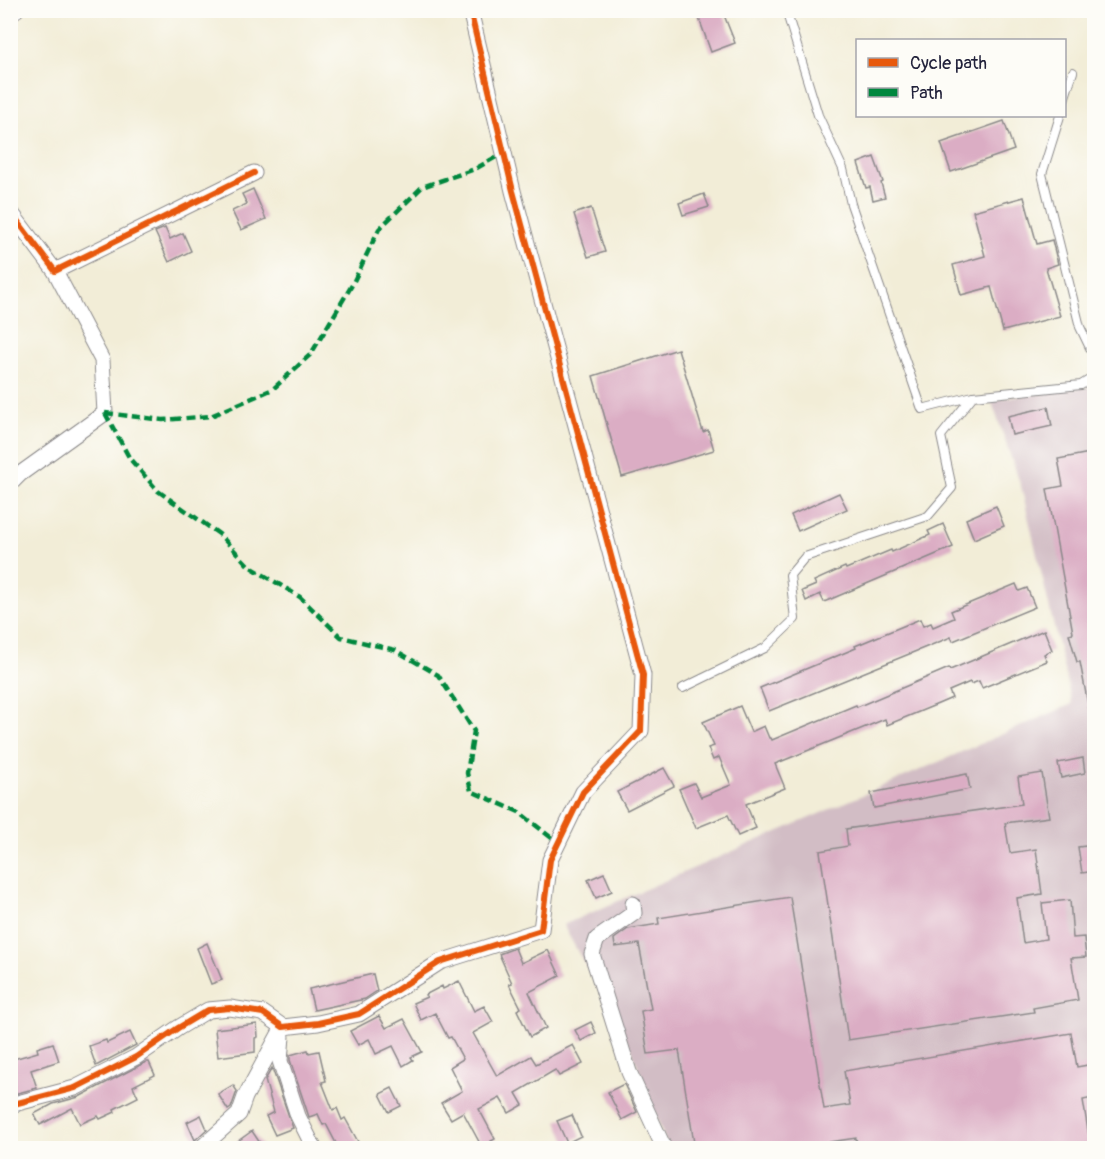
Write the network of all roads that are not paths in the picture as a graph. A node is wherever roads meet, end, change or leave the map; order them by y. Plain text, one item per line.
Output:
1 (16, 10) edge
2 (470, 10) edge
3 (786, 10) edge
4 (10, 12) edge
5 (1073, 72) dead end
6 (1066, 96) edge
7 (1060, 117) edge
8 (254, 173) dead end
9 (10, 211) edge
10 (55, 271) junction
11 (1095, 356) edge
12 (1095, 377) edge
13 (973, 396) junction
14 (10, 484) edge
15 (683, 688) dead end
16 (633, 904) dead end
17 (283, 1027) junction
18 (10, 1105) edge
19 (201, 1149) edge
20 (314, 1149) edge
21 (664, 1149) edge

1 - 4 street
2 - 17 street
3 - 13 lane
5 - 6 lane
7 - 11 lane
8 - 10 street
9 - 10 street
10 - 14 street
12 - 13 lane
13 - 15 lane
16 - 21 street
17 - 18 street
17 - 19 street
17 - 20 street

